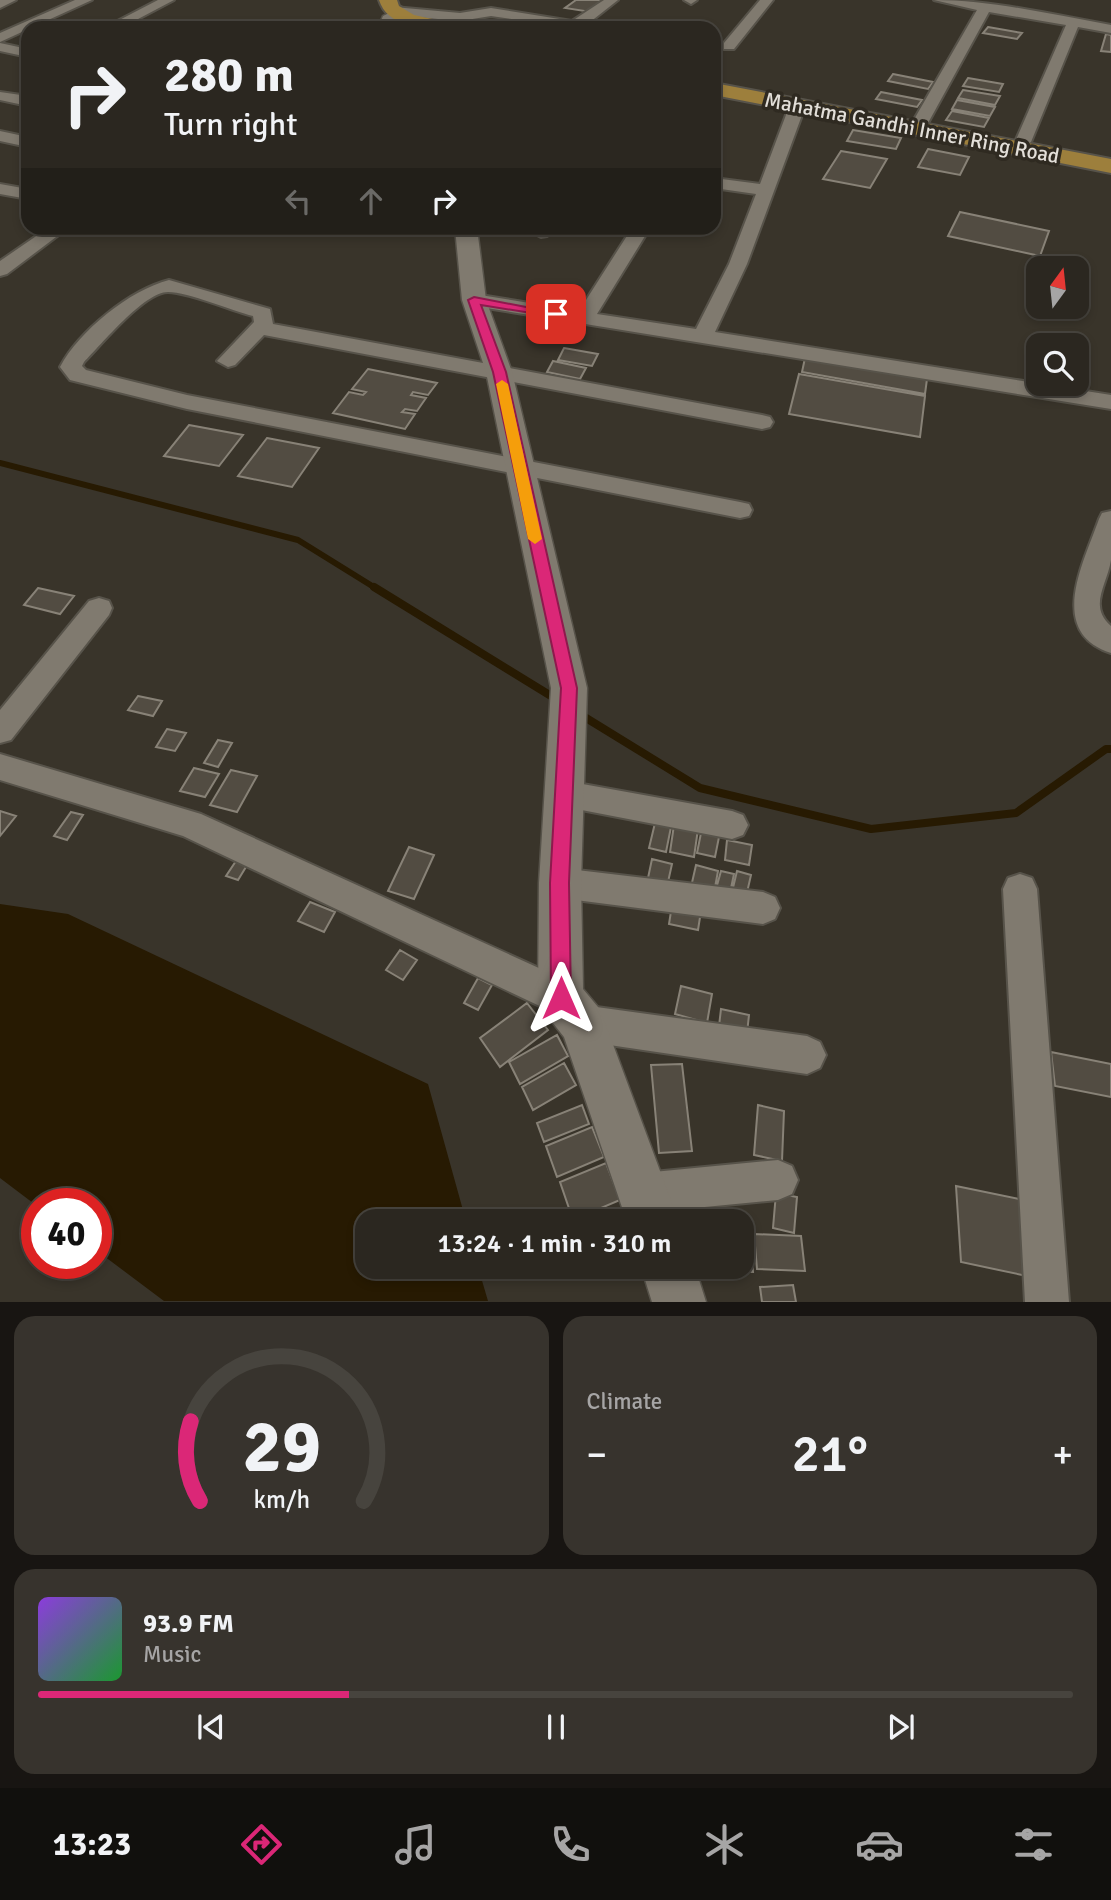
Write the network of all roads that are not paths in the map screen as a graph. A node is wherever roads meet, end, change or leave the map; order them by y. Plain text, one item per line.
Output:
1 (10, 0) edge
2 (86, 0) edge
3 (168, 0) edge
4 (372, 0) edge
5 (612, 0) edge
6 (767, 0) edge
7 (940, 0) edge
8 (0, 4) edge
9 (985, 7) junction
10 (391, 14) edge
11 (38, 21) edge
12 (125, 21) edge
13 (420, 21) edge
14 (547, 21) edge
15 (583, 21) edge
16 (1074, 22) junction
17 (21, 29) edge
18 (1111, 29) edge
19 (0, 38) edge
20 (729, 46) dead end
21 (721, 91) edge
22 (721, 91) edge
23 (0, 96) edge
24 (21, 100) edge
25 (797, 107) junction
26 (920, 123) junction
27 (0, 136) edge
28 (21, 140) edge
29 (1023, 142) junction
30 (1111, 159) edge
31 (1111, 166) edge
32 (721, 184) edge
33 (0, 188) edge
34 (766, 190) junction
35 (21, 192) edge
36 (50, 235) edge
37 (467, 235) edge
38 (637, 235) edge
39 (0, 270) edge
40 (474, 300) junction
41 (584, 318) junction
42 (259, 327) junction
43 (703, 337) junction
44 (228, 361) dead end
45 (499, 372) junction
46 (1111, 402) edge
47 (762, 422) dead end
48 (518, 466) junction
49 (740, 510) dead end
50 (1111, 519) edge
51 (99, 608) dead end
52 (1111, 642) edge
53 (0, 731) edge
54 (0, 767) edge
55 (566, 794) junction
56 (732, 825) dead end
57 (560, 883) junction
58 (1020, 889) dead end
59 (763, 908) dead end
60 (571, 1010) junction
61 (807, 1055) dead end
62 (778, 1180) dead end
63 (648, 1207) edge
64 (672, 1279) edge
65 (679, 1301) edge
66 (1047, 1301) edge

1 - 8 street
2 - 11 street
3 - 12 street
4 - 10 main road
5 - 15 street
6 - 20 street
7 - 9 street
9 - 16 street
9 - 26 street
10 - 13 main road
10 - 14 street
16 - 18 street
16 - 29 street
17 - 19 street
21 - 26 main road, Mahatma Gandhi Inner Ring Road
22 - 25 main road, Mahatma Gandhi Inner Ring Road
23 - 24 street
25 - 31 main road, Mahatma Gandhi Inner Ring Road
25 - 34 street
26 - 29 main road, Mahatma Gandhi Inner Ring Road
27 - 28 street
29 - 30 main road, Mahatma Gandhi Inner Ring Road
32 - 34 street
33 - 35 street
34 - 43 street
36 - 39 street
37 - 40 street
38 - 41 street
40 - 41 street
40 - 45 street
41 - 43 street
42 - 44 street
42 - 45 street
42 - 48 street
43 - 46 street
45 - 47 street
45 - 48 street
48 - 49 street
48 - 55 street
50 - 52 street
51 - 53 street
54 - 60 street
55 - 56 street
55 - 57 street
57 - 59 street
57 - 60 street
58 - 66 street
60 - 61 street
60 - 63 street
62 - 63 street
64 - 65 street

